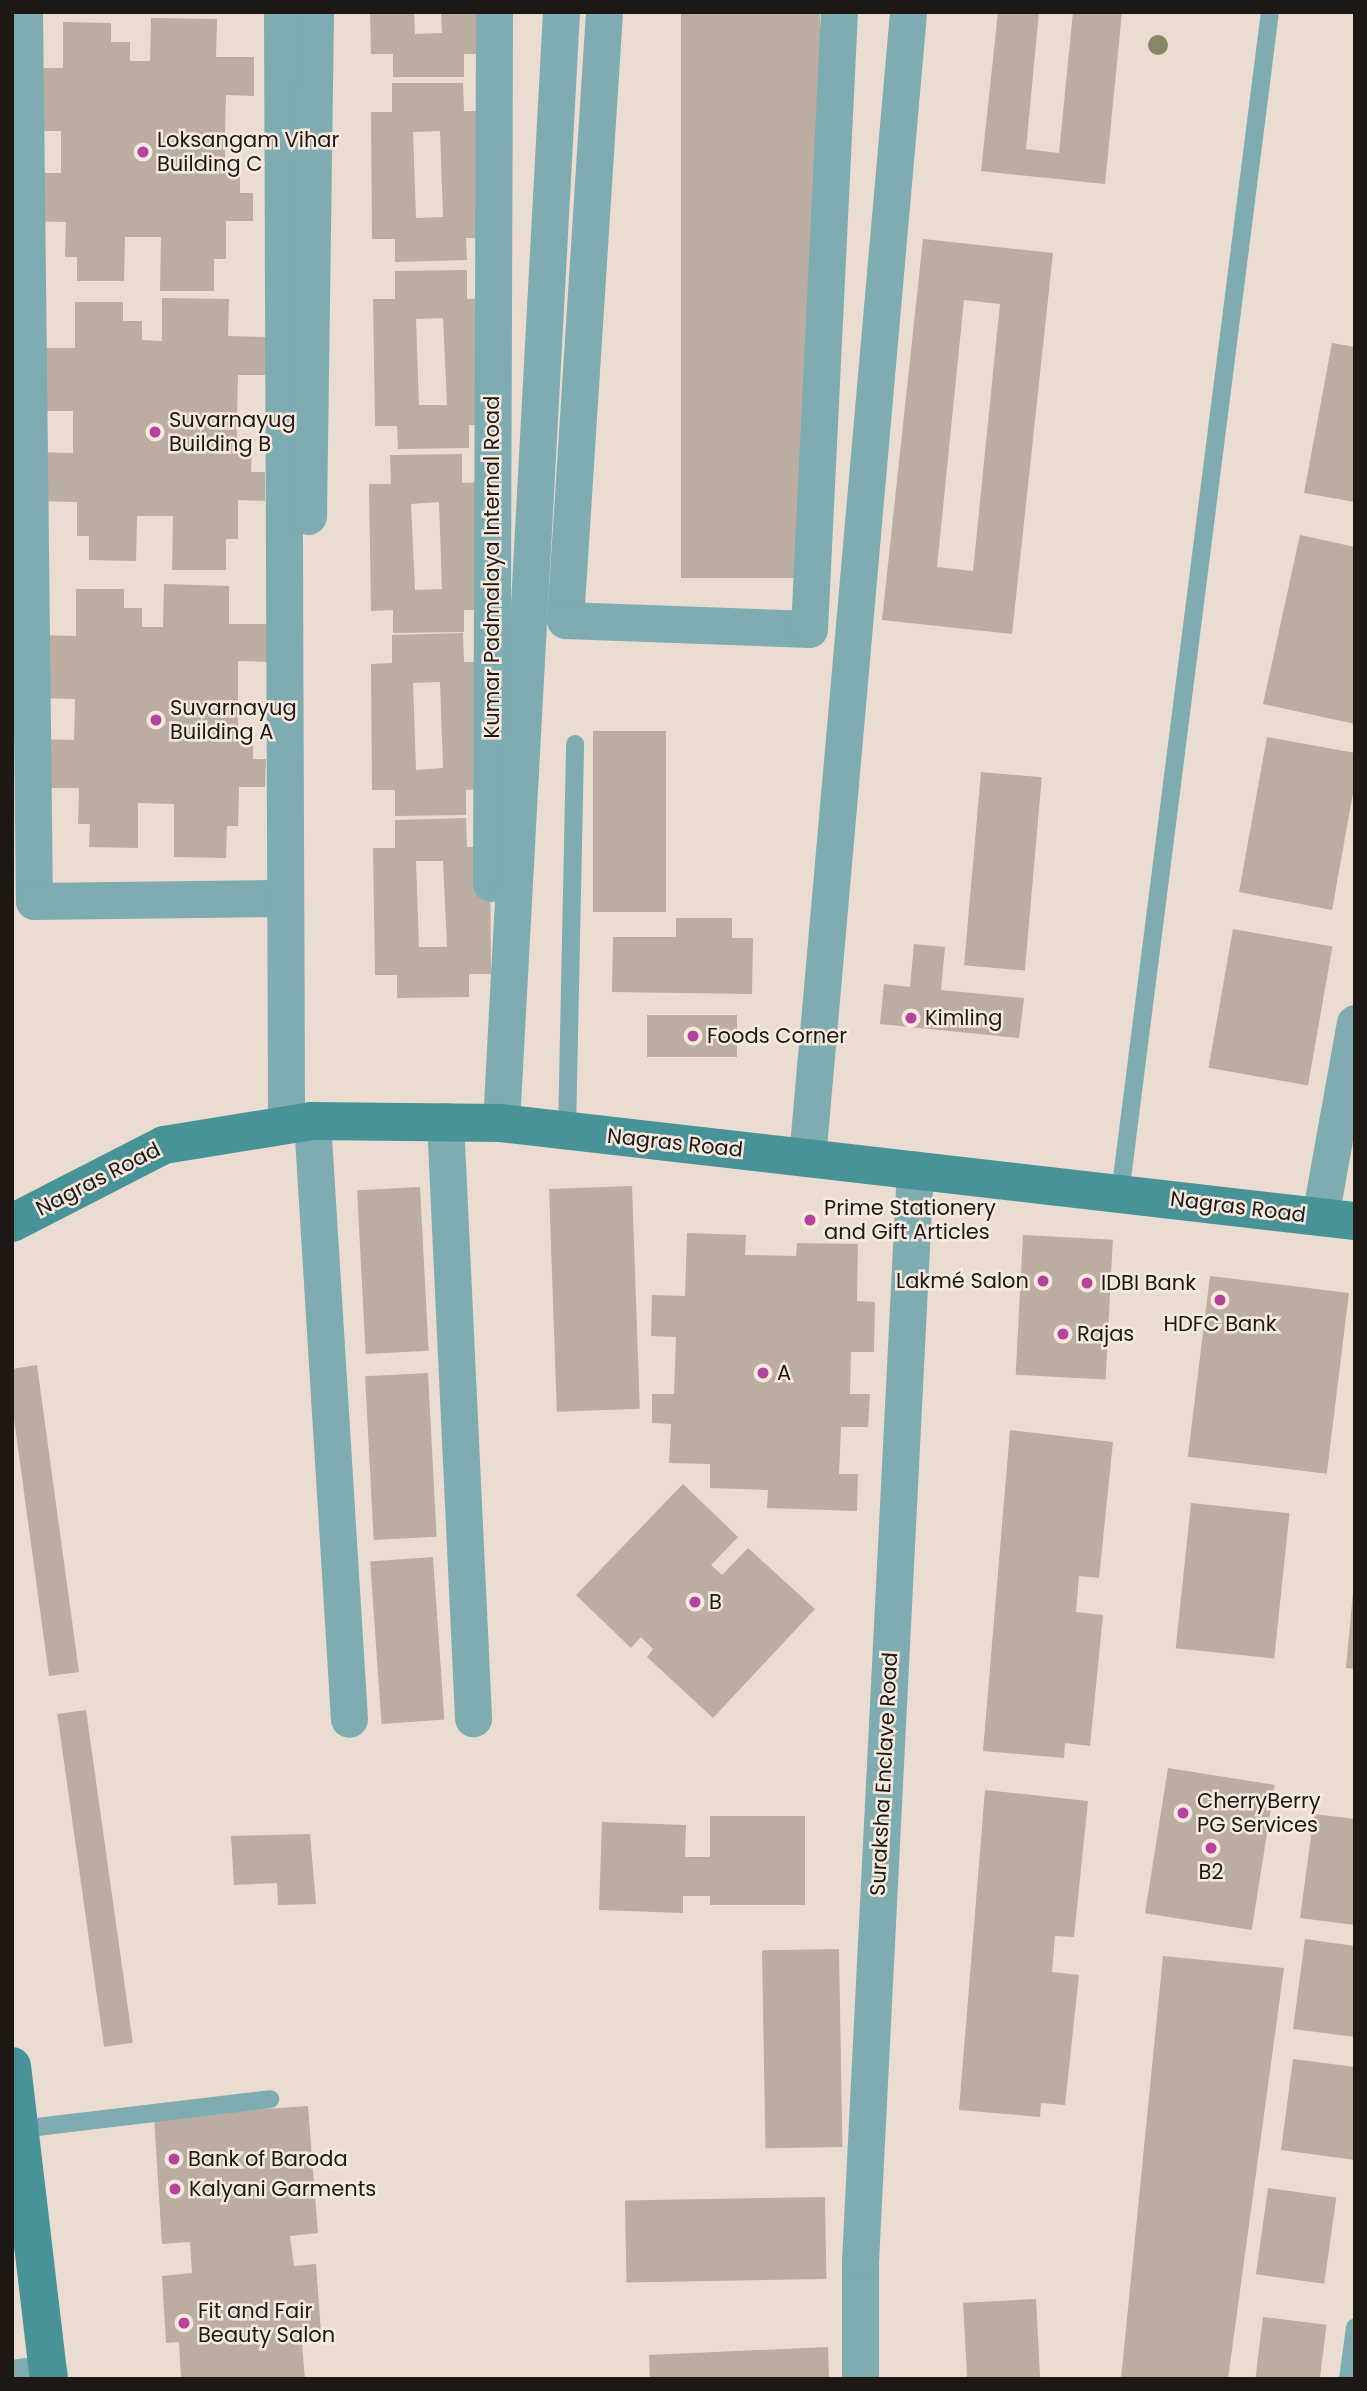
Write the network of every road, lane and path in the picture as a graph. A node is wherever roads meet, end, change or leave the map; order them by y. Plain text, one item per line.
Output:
1 (24, 12) edge
2 (282, 12) edge
3 (315, 12) edge
4 (494, 12) edge
5 (561, 12) edge
6 (604, 12) edge
7 (839, 12) edge
8 (908, 12) edge
9 (1270, 12) edge
10 (575, 744) dead end
11 (285, 898) junction
12 (1355, 1023) edge
13 (445, 1121) junction
14 (299, 1122) junction
15 (496, 1123) junction
16 (567, 1131) junction
17 (807, 1158) junction
18 (915, 1169) junction
19 (1120, 1194) junction
20 (1337, 1219) edge
21 (12, 1223) edge
22 (473, 1718) dead end
23 (349, 1719) dead end
24 (12, 2066) edge
25 (270, 2099) dead end
26 (16, 2129) edge
27 (1355, 2327) edge
28 (37, 2377) edge
29 (860, 2379) edge
30 (1348, 2379) edge

1 - 11 street
2 - 11 street
3 - 14 street
4 - 15 street, Kumar Padmalaya Internal Road
5 - 15 street
6 - 7 street
8 - 17 street
9 - 19 lane
10 - 16 lane
11 - 14 street
12 - 20 street
13 - 14 main road, Nagras Road
13 - 15 main road, Nagras Road
13 - 22 street
14 - 21 main road, Nagras Road
14 - 23 street
15 - 16 main road, Nagras Road
16 - 17 main road, Nagras Road
17 - 18 main road, Nagras Road
18 - 19 main road, Nagras Road
18 - 29 street, Suraksha Enclave Road
19 - 20 main road, Nagras Road
24 - 26 main road
25 - 26 lane
26 - 28 main road
27 - 30 lane

